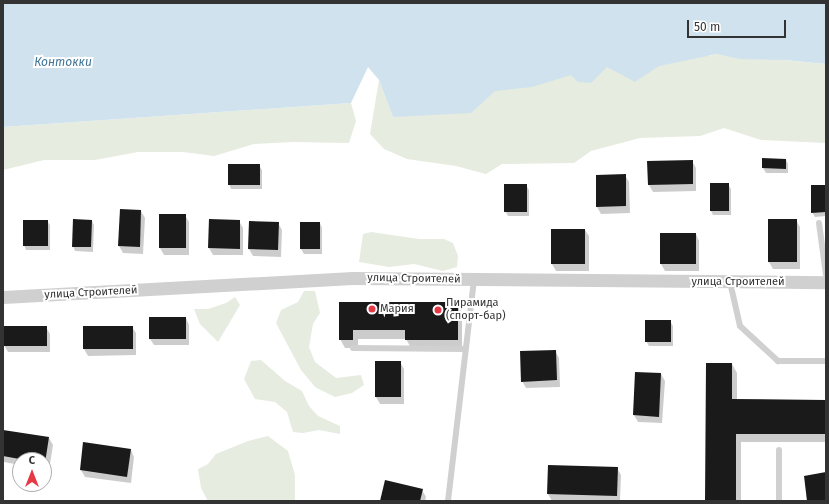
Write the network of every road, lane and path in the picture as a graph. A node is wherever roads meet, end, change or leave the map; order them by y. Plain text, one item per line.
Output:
1 (819, 223) dead end
2 (826, 275) edge
3 (474, 280) junction
4 (730, 282) junction
5 (826, 282) edge
6 (3, 297) edge
7 (353, 348) dead end
8 (465, 349) junction
9 (826, 361) edge
10 (779, 450) dead end
11 (448, 501) edge
12 (780, 501) edge

1 - 2 lane
3 - 4 street, улица Строителей
3 - 6 street, улица Строителей
3 - 8 lane
4 - 5 street, улица Строителей
4 - 9 lane
7 - 8 lane
8 - 11 lane
10 - 12 lane

